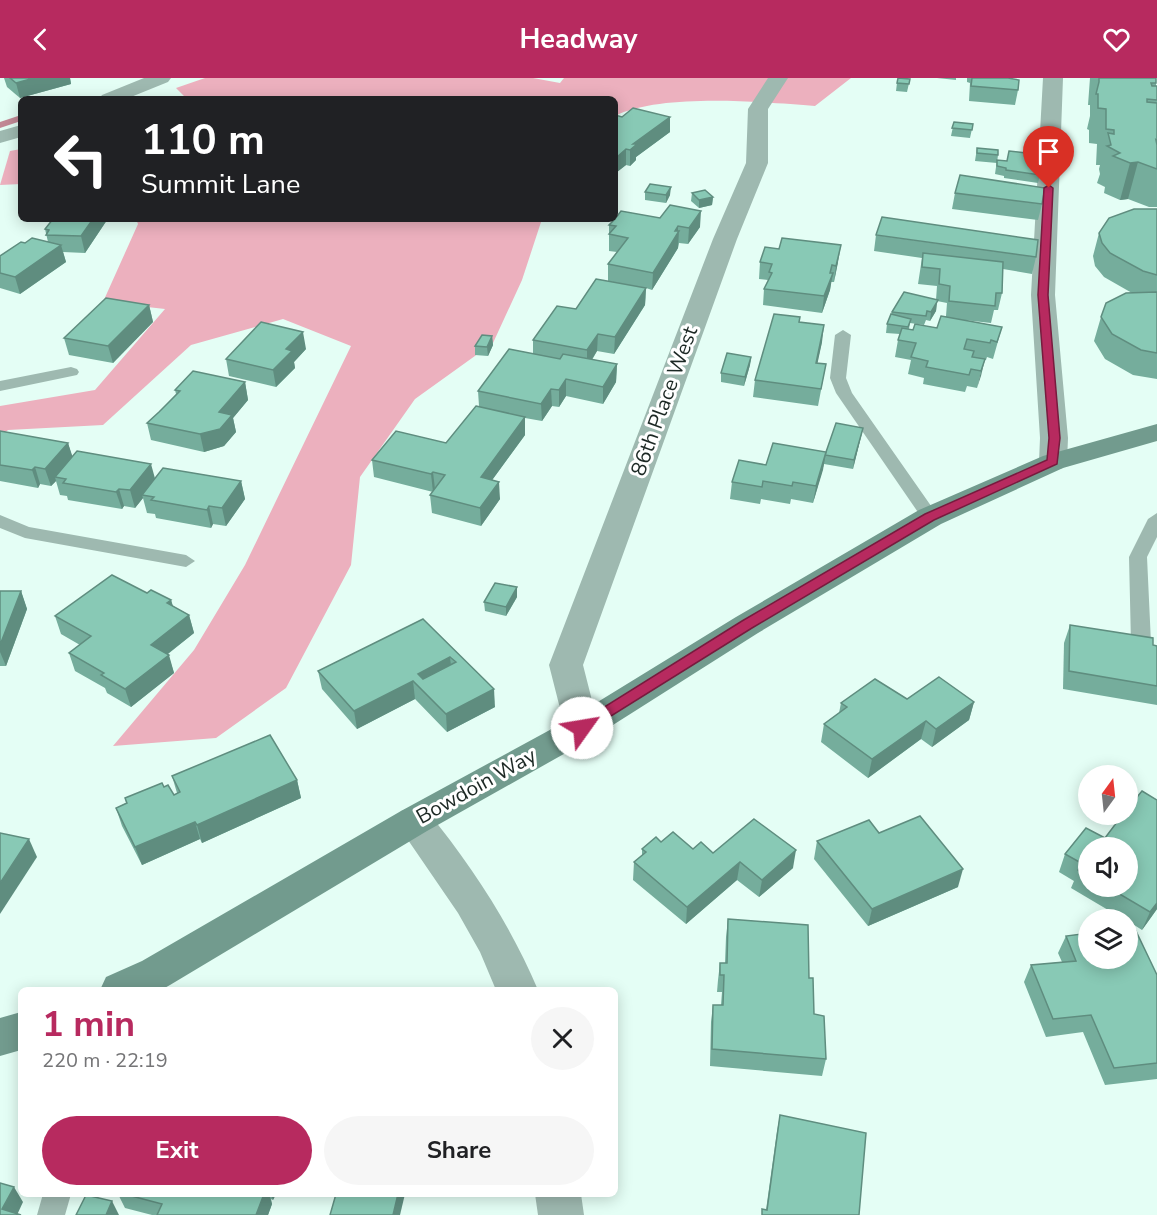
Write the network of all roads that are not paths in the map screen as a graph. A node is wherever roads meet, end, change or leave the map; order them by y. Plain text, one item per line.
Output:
1 (161, 78) edge
2 (777, 78) edge
3 (1053, 78) edge
4 (116, 96) edge
5 (18, 132) edge
6 (0, 137) edge
7 (843, 335) dead end
8 (71, 372) dead end
9 (0, 386) edge
10 (1157, 432) edge
11 (1053, 462) junction
12 (930, 517) junction
13 (1157, 519) edge
14 (0, 521) edge
15 (186, 561) dead end
16 (1141, 643) edge
17 (582, 728) junction
18 (414, 820) junction
19 (127, 987) edge
20 (516, 987) edge
21 (18, 1032) edge
22 (0, 1037) edge
23 (56, 1197) edge
24 (558, 1197) edge
25 (51, 1215) edge
26 (561, 1215) edge

1 - 4 street
2 - 17 street, 86th Place West
3 - 11 street
5 - 6 street
7 - 12 lane
8 - 9 lane
10 - 11 street, Bowdoin Way
11 - 12 street, Bowdoin Way
12 - 17 street, Bowdoin Way
13 - 16 lane
14 - 15 lane
17 - 18 street, Bowdoin Way
18 - 19 street, Bowdoin Way
18 - 20 street
21 - 22 street
23 - 25 lane
24 - 26 street

